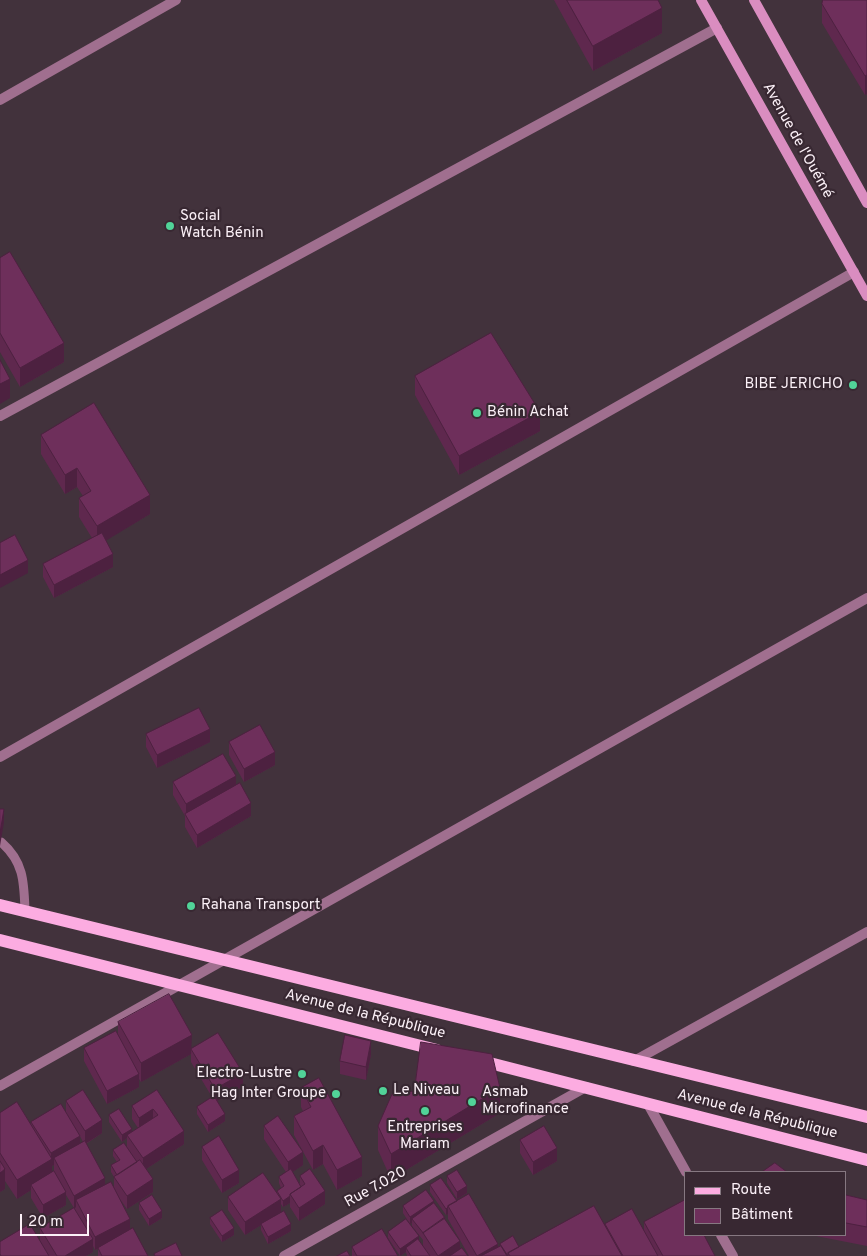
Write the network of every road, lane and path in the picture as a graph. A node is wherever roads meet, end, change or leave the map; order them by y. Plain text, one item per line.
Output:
1 (176, 0) edge
2 (701, 0) edge
3 (756, 1) edge
4 (717, 28) junction
5 (0, 100) edge
6 (867, 203) edge
7 (854, 272) junction
8 (867, 296) edge
9 (0, 416) edge
10 (867, 598) edge
11 (0, 757) edge
12 (1, 842) edge
13 (0, 905) edge
14 (25, 911) junction
15 (867, 932) edge
16 (0, 940) edge
17 (228, 960) junction
18 (178, 985) junction
19 (634, 1061) junction
20 (0, 1086) edge
21 (586, 1087) junction
22 (648, 1104) junction
23 (867, 1116) edge
24 (867, 1160) edge
25 (685, 1171) edge
26 (722, 1236) edge
27 (284, 1256) edge
28 (733, 1256) edge

1 - 5 street
2 - 4 main road, Avenue de l'Ouémé
3 - 6 main road, Avenue de l'Ouémé
4 - 7 main road, Avenue de l'Ouémé
4 - 9 street
7 - 8 main road, Avenue de l'Ouémé
7 - 11 street
10 - 17 street
12 - 14 lane
13 - 14 main road, Avenue de la République
14 - 17 main road, Avenue de la République
15 - 19 street
16 - 18 main road, Avenue de la République
17 - 18 street
17 - 19 main road, Avenue de la République
18 - 20 street
18 - 21 main road, Avenue de la République
19 - 23 main road, Avenue de la République
21 - 22 main road, Avenue de la République
21 - 27 street, Rue 7.020
22 - 24 main road, Avenue de la République
22 - 25 street
26 - 28 street

